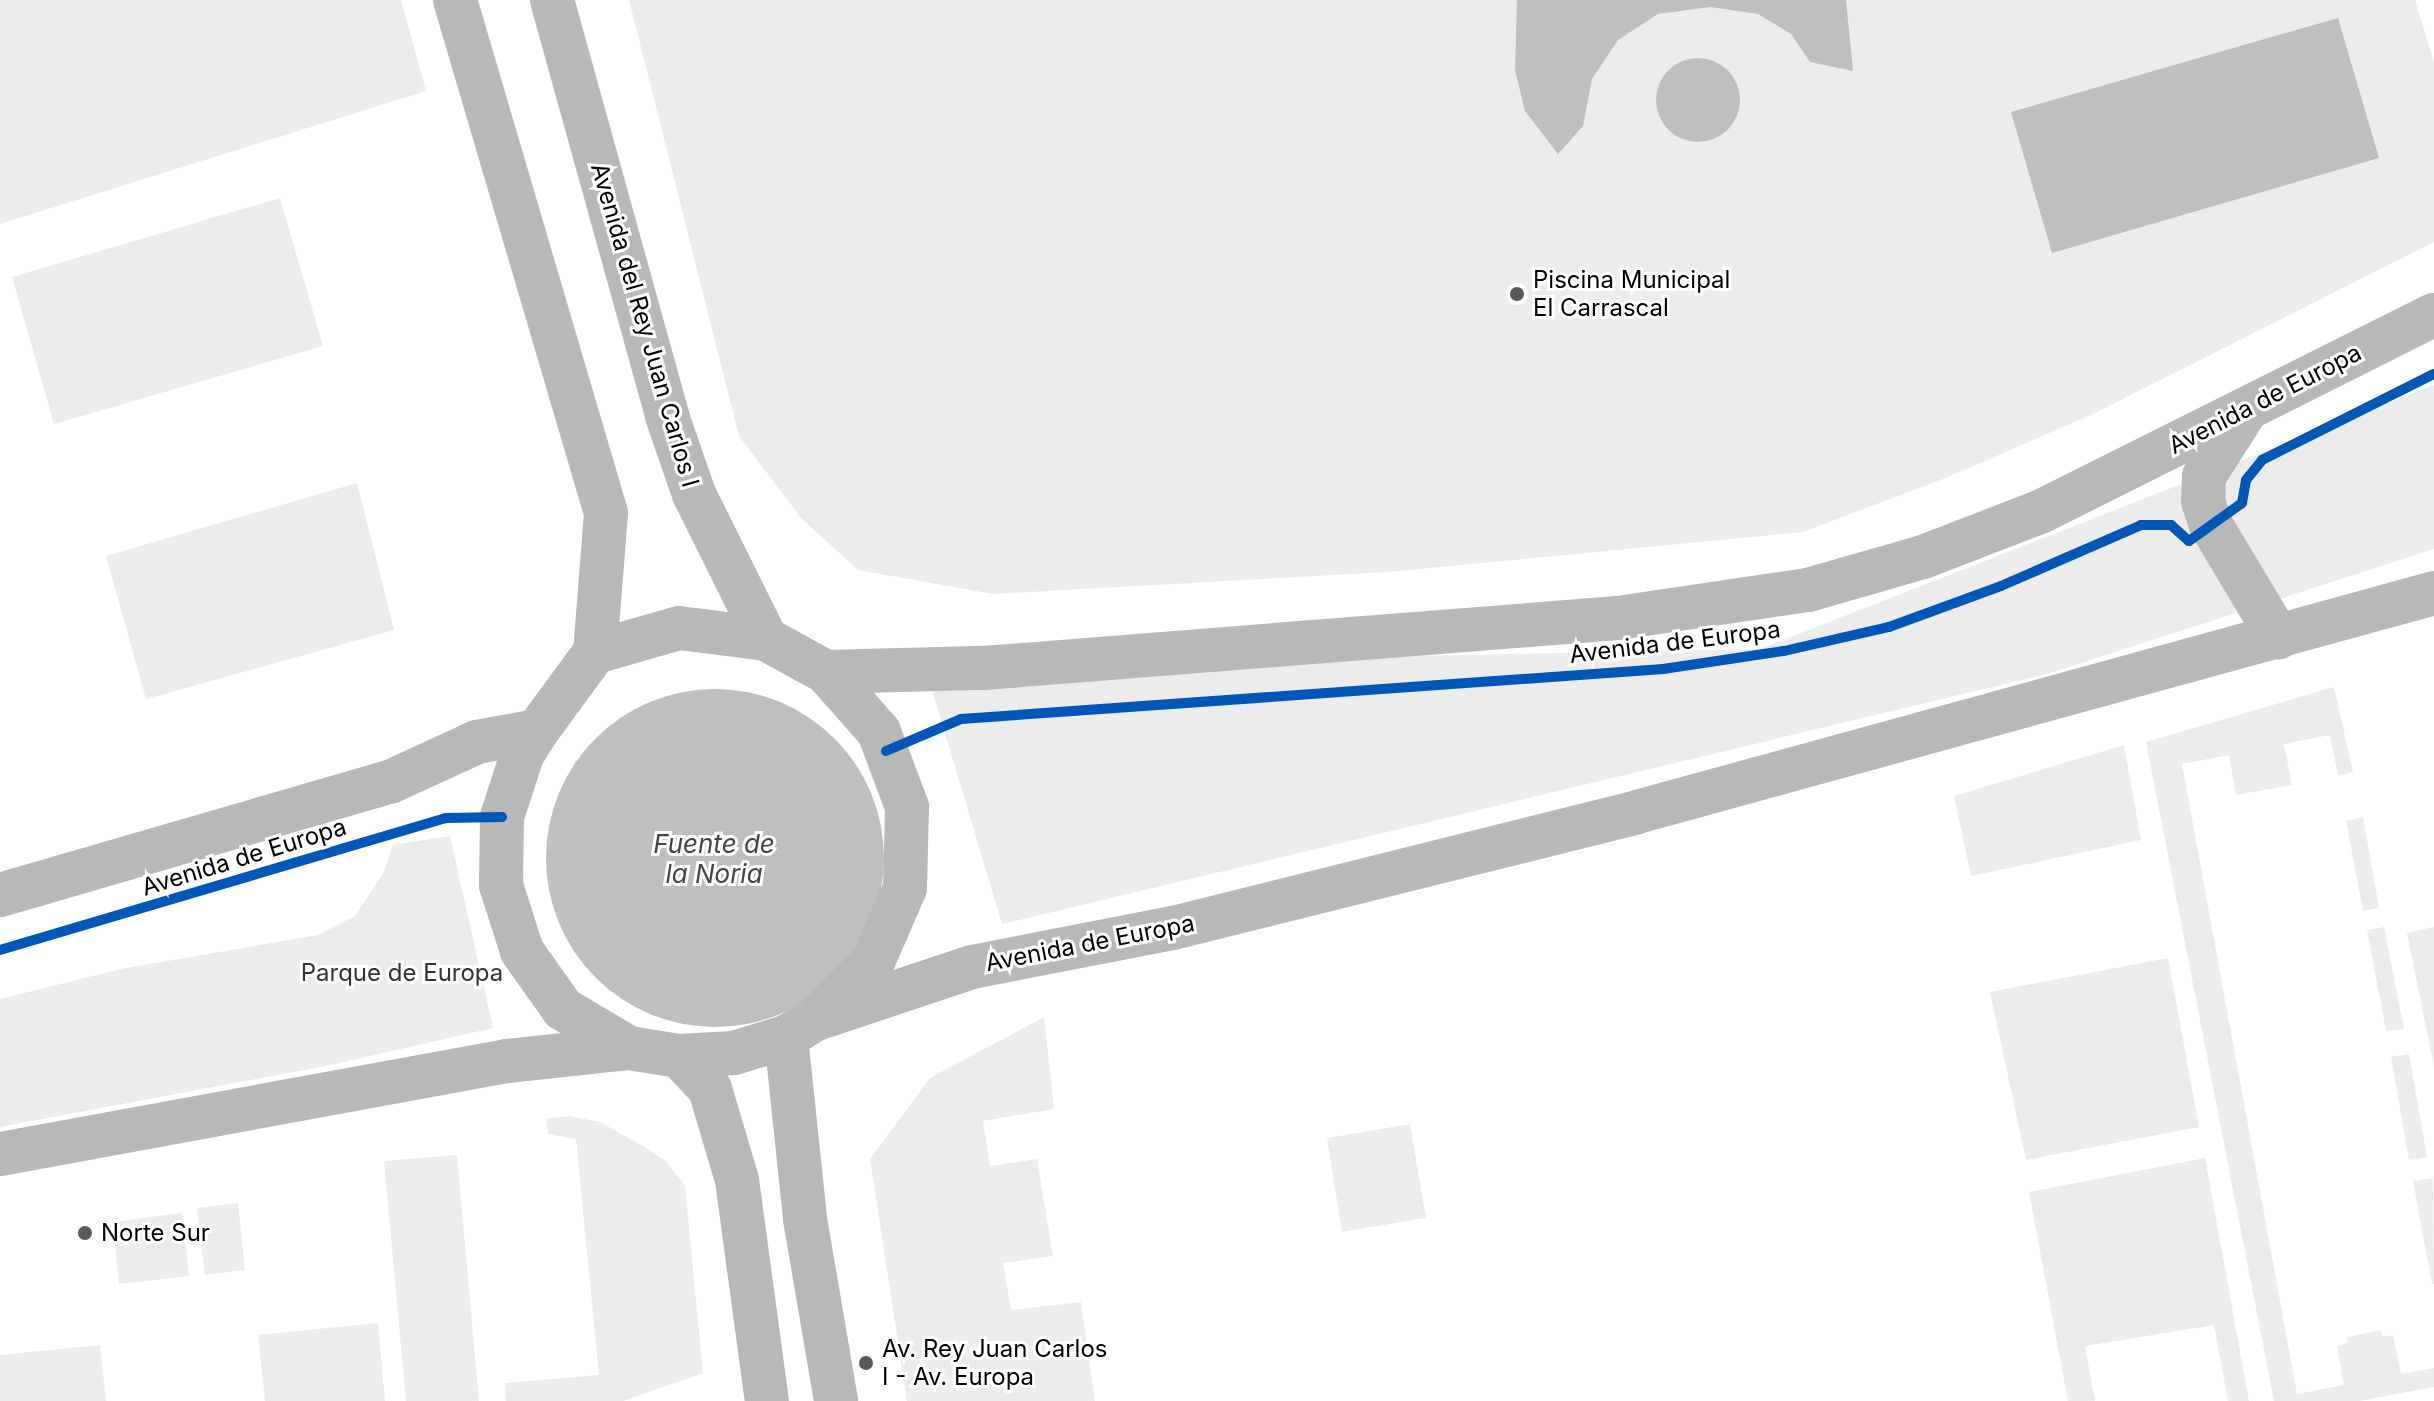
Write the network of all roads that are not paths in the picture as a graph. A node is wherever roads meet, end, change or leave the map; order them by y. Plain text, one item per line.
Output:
1 (455, 0) edge
2 (552, 0) edge
3 (2434, 315) edge
4 (2250, 405) junction
5 (2434, 593) edge
6 (2278, 637) junction
7 (766, 639) junction
8 (595, 652) junction
9 (826, 672) junction
10 (537, 731) junction
11 (0, 895) edge
12 (801, 1028) junction
13 (629, 1048) junction
14 (679, 1056) junction
15 (0, 1154) edge
16 (767, 1401) edge
17 (836, 1401) edge

1 - 8 main road
2 - 7 main road, Avenida del Rey Juan Carlos I
3 - 4 main road, Avenida de Europa
4 - 6 main road
4 - 9 main road, Avenida de Europa
5 - 6 main road, Avenida de Europa
6 - 12 main road, Avenida de Europa
7 - 8 main road
7 - 9 main road
8 - 10 main road
9 - 12 main road
10 - 11 main road, Avenida de Europa
10 - 13 main road
12 - 14 main road, Avenida de Europa
12 - 17 main road
13 - 14 main road, Avenida de Europa
13 - 15 main road
14 - 16 main road

